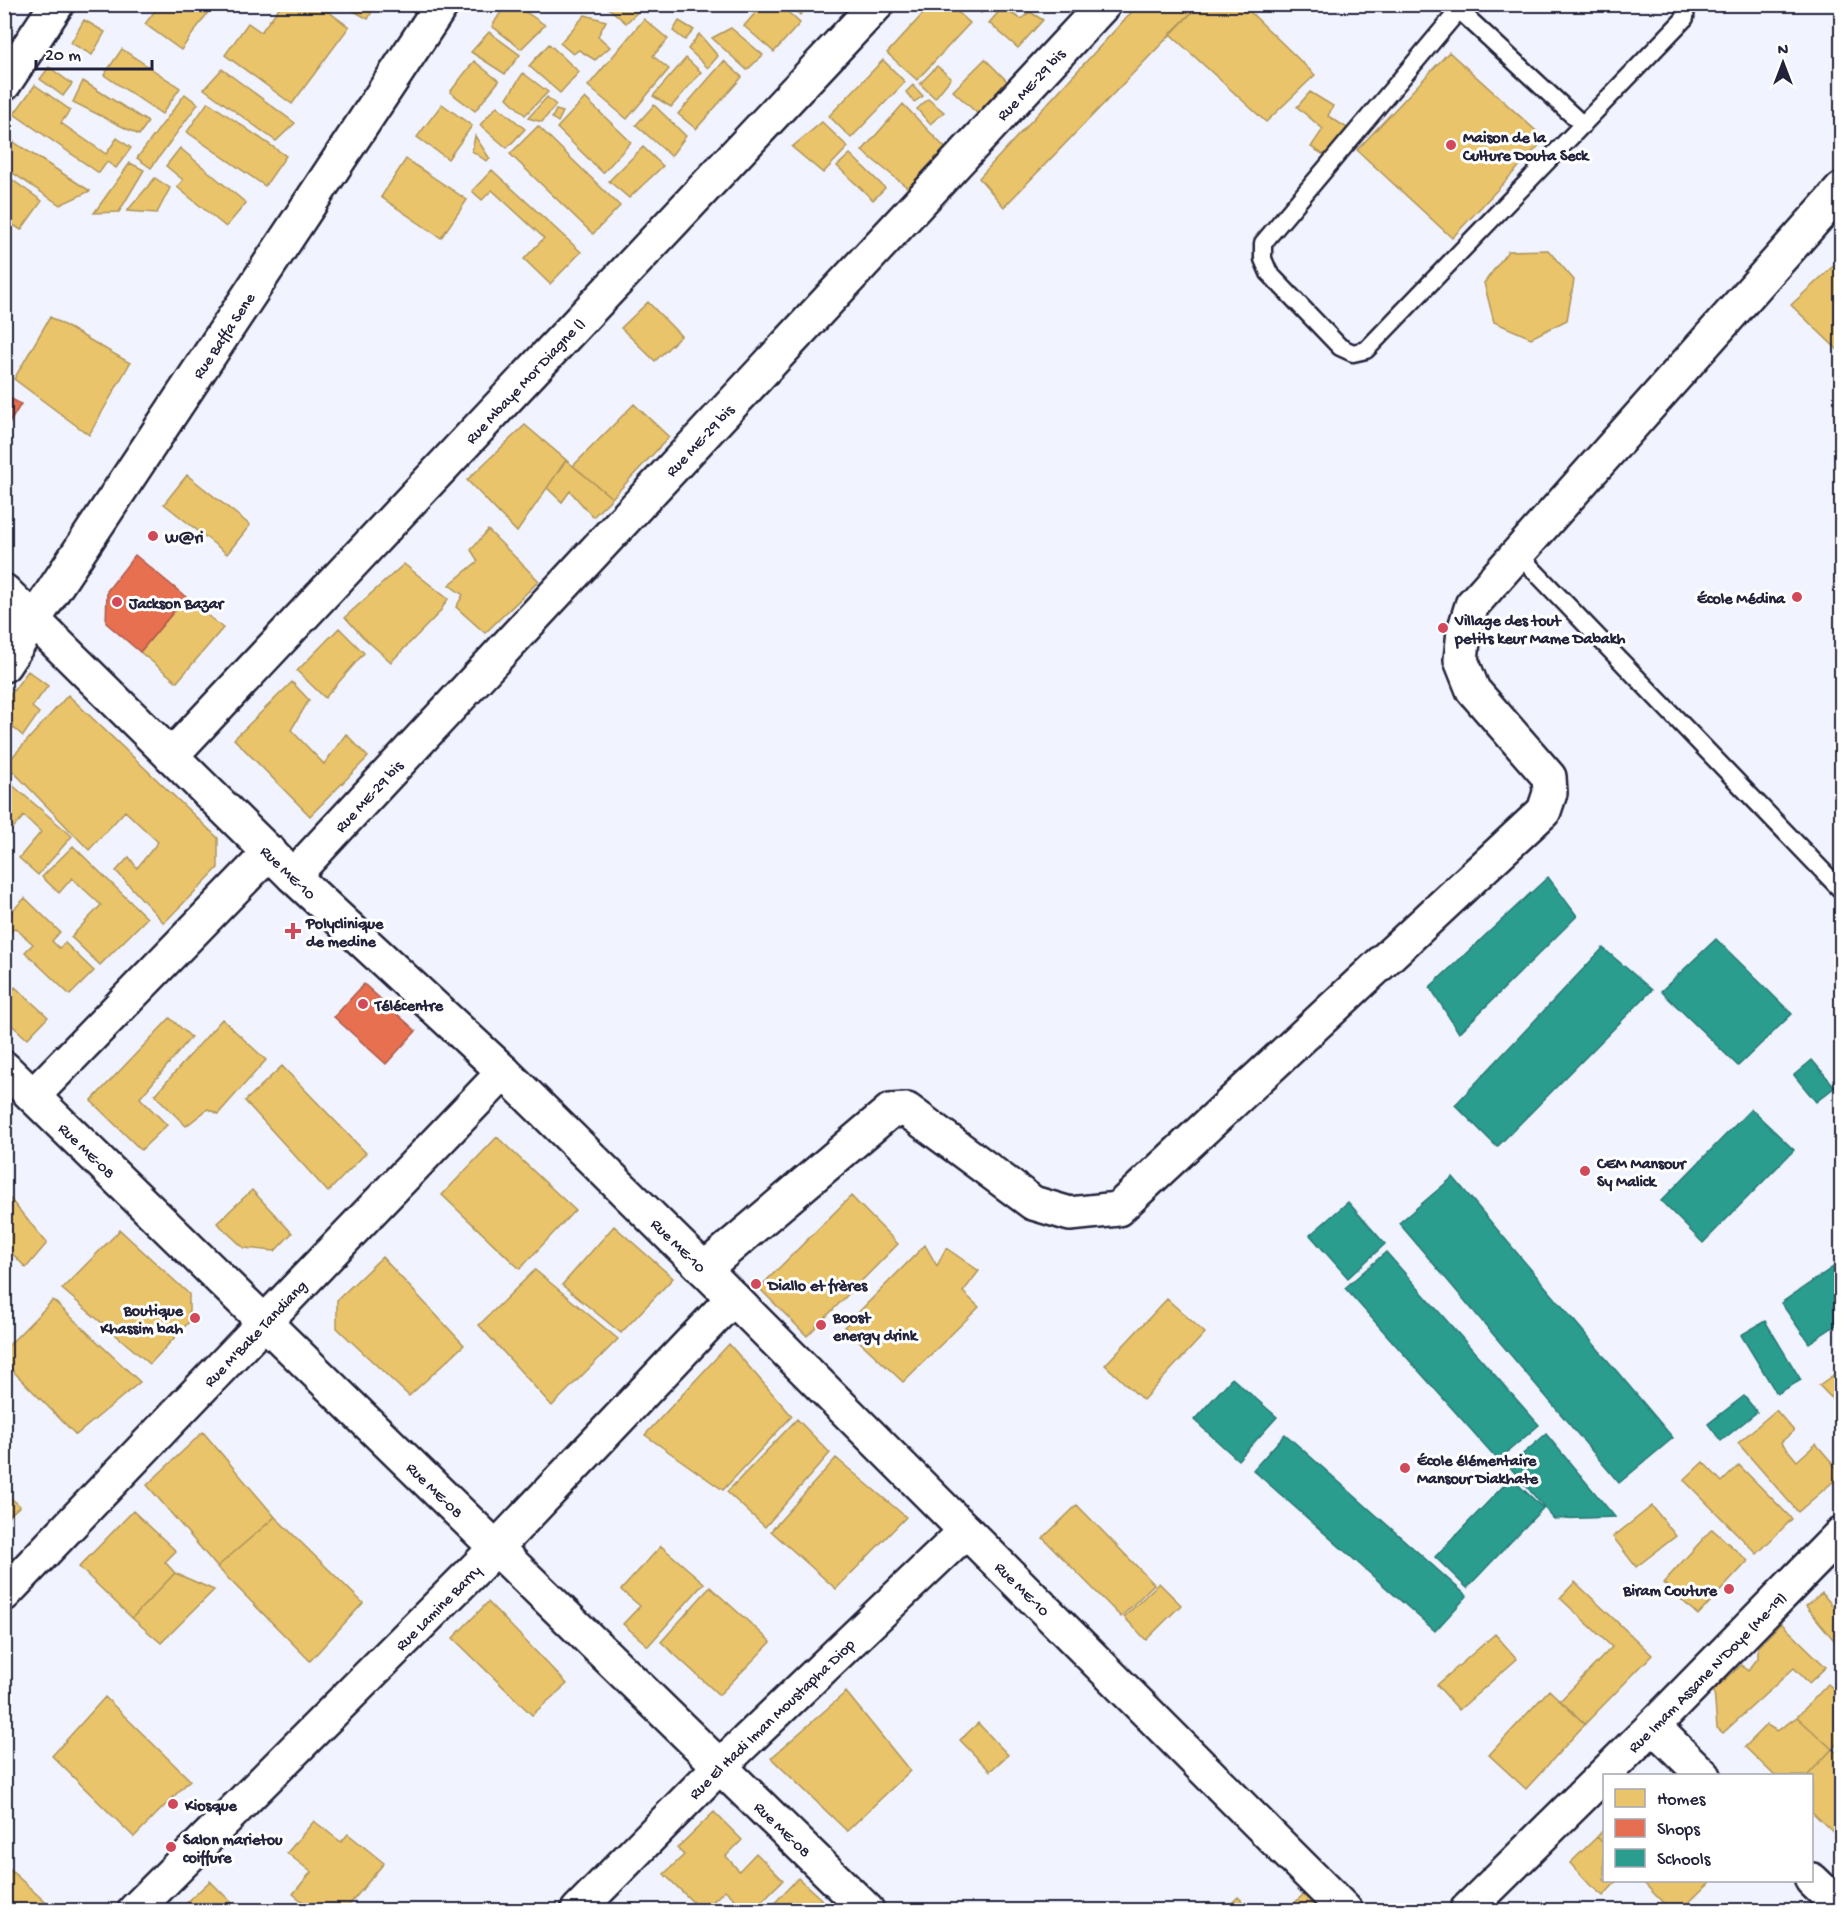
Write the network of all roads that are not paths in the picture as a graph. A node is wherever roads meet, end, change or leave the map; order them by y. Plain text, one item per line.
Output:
1 (57, 4) edge
2 (442, 4) edge
3 (877, 4) edge
4 (1104, 4) edge
5 (1686, 4) edge
6 (1461, 7) edge
7 (4, 84) edge
8 (1583, 125) junction
9 (1842, 189) edge
10 (1518, 554) junction
11 (4, 591) edge
12 (34, 621) junction
13 (4, 665) edge
14 (171, 756) junction
15 (270, 852) junction
16 (293, 876) junction
17 (1842, 891) edge
18 (4, 1068) edge
19 (504, 1072) junction
20 (33, 1096) junction
21 (704, 1269) junction
22 (733, 1298) junction
23 (265, 1322) junction
24 (966, 1531) junction
25 (1842, 1533) edge
26 (496, 1548) junction
27 (4, 1594) edge
28 (1653, 1726) junction
29 (719, 1767) junction
30 (1605, 1774) edge
31 (1702, 1774) edge
32 (1603, 1776) edge
33 (1813, 1881) edge
34 (1842, 1909) edge
35 (135, 1911) edge
36 (578, 1911) edge
37 (867, 1911) edge
38 (1345, 1911) edge
39 (1467, 1911) edge

1 - 7 street
2 - 12 street, Rue Baffa Sene
3 - 14 street, Rue Mbaye Mor Diagne ()
4 - 16 street, Rue ME-29 bis
5 - 8 lane
6 - 8 lane
6 - 8 lane
9 - 10 street
10 - 17 lane
10 - 21 street
11 - 12 street, Rue ME-10
12 - 13 street, Rue Baffa Sene
12 - 14 street, Rue ME-10
14 - 15 street, Rue ME-10
15 - 16 street, Rue ME-10
15 - 20 street
16 - 19 street, Rue ME-10
18 - 20 street, Rue ME-08
19 - 21 street, Rue ME-10
19 - 23 street, Rue M'Bake Tandiang
20 - 23 street, Rue ME-08
21 - 22 street, Rue ME-10
22 - 24 street, Rue ME-10
22 - 26 street, Rue Lamine Barry
23 - 26 street, Rue ME-08
23 - 27 street, Rue M'Bake Tandiang
24 - 29 street, Rue El Hadi Iman Moustapha Diop
24 - 38 street, Rue ME-10
25 - 28 street, Rue Imam Assane N'Doye (Me-19)
26 - 29 street, Rue ME-08
26 - 35 street, Rue Lamine Barry
28 - 30 street, Rue Imam Assane N'Doye (Me-19)
28 - 31 street
29 - 36 street, Rue El Hadi Iman Moustapha Diop
29 - 37 street, Rue ME-08
32 - 39 street, Rue Imam Assane N'Doye (Me-19)
33 - 34 street

